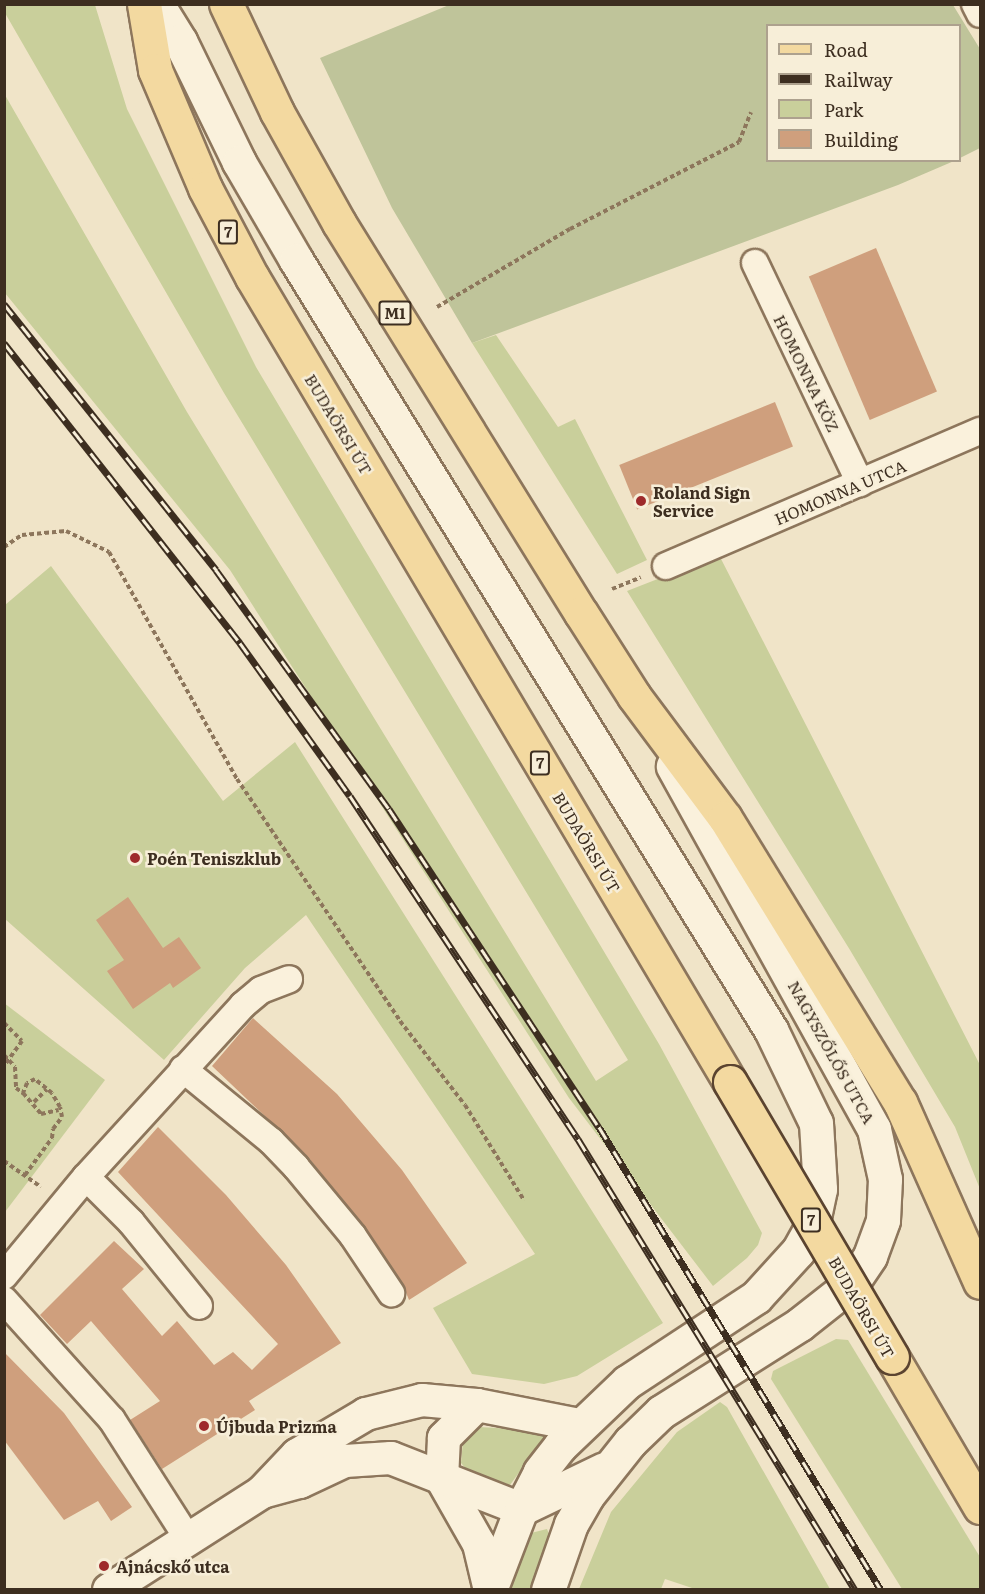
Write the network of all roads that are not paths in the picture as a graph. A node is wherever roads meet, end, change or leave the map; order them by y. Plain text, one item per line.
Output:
1 (144, 4) edge
2 (156, 4) edge
3 (226, 4) edge
4 (975, 4) edge
5 (981, 14) edge
6 (755, 263) dead end
7 (981, 431) edge
8 (860, 483) junction
9 (666, 566) dead end
10 (634, 696) junction
11 (289, 979) dead end
12 (183, 1069) junction
13 (87, 1177) junction
14 (4, 1276) edge
15 (981, 1282) edge
16 (391, 1293) dead end
17 (4, 1300) edge
18 (199, 1306) dead end
19 (477, 1405) junction
20 (579, 1425) junction
21 (609, 1467) junction
22 (442, 1479) junction
23 (262, 1492) junction
24 (981, 1507) edge
25 (521, 1509) junction
26 (188, 1539) junction
27 (109, 1590) edge
28 (490, 1590) edge
29 (548, 1590) edge

1 - 24 main road, BUDAÖRSI ÚT / 7, bridge
2 - 20 main road
3 - 10 main road, M1
4 - 5 street
6 - 8 street, HOMONNA KÖZ
7 - 8 street, HOMONNA UTCA
8 - 9 street, HOMONNA UTCA
10 - 15 main road
10 - 21 main road, NAGYSZŐLŐS UTCA
11 - 12 street
12 - 13 street
12 - 16 street
13 - 14 street
13 - 18 street
17 - 26 street
19 - 20 street
19 - 22 street
19 - 23 street
20 - 25 main road
21 - 25 main road
21 - 29 main road, NAGYSZŐLŐS UTCA
22 - 23 street
22 - 25 street
22 - 28 street
23 - 26 street
25 - 28 main road
26 - 27 street

